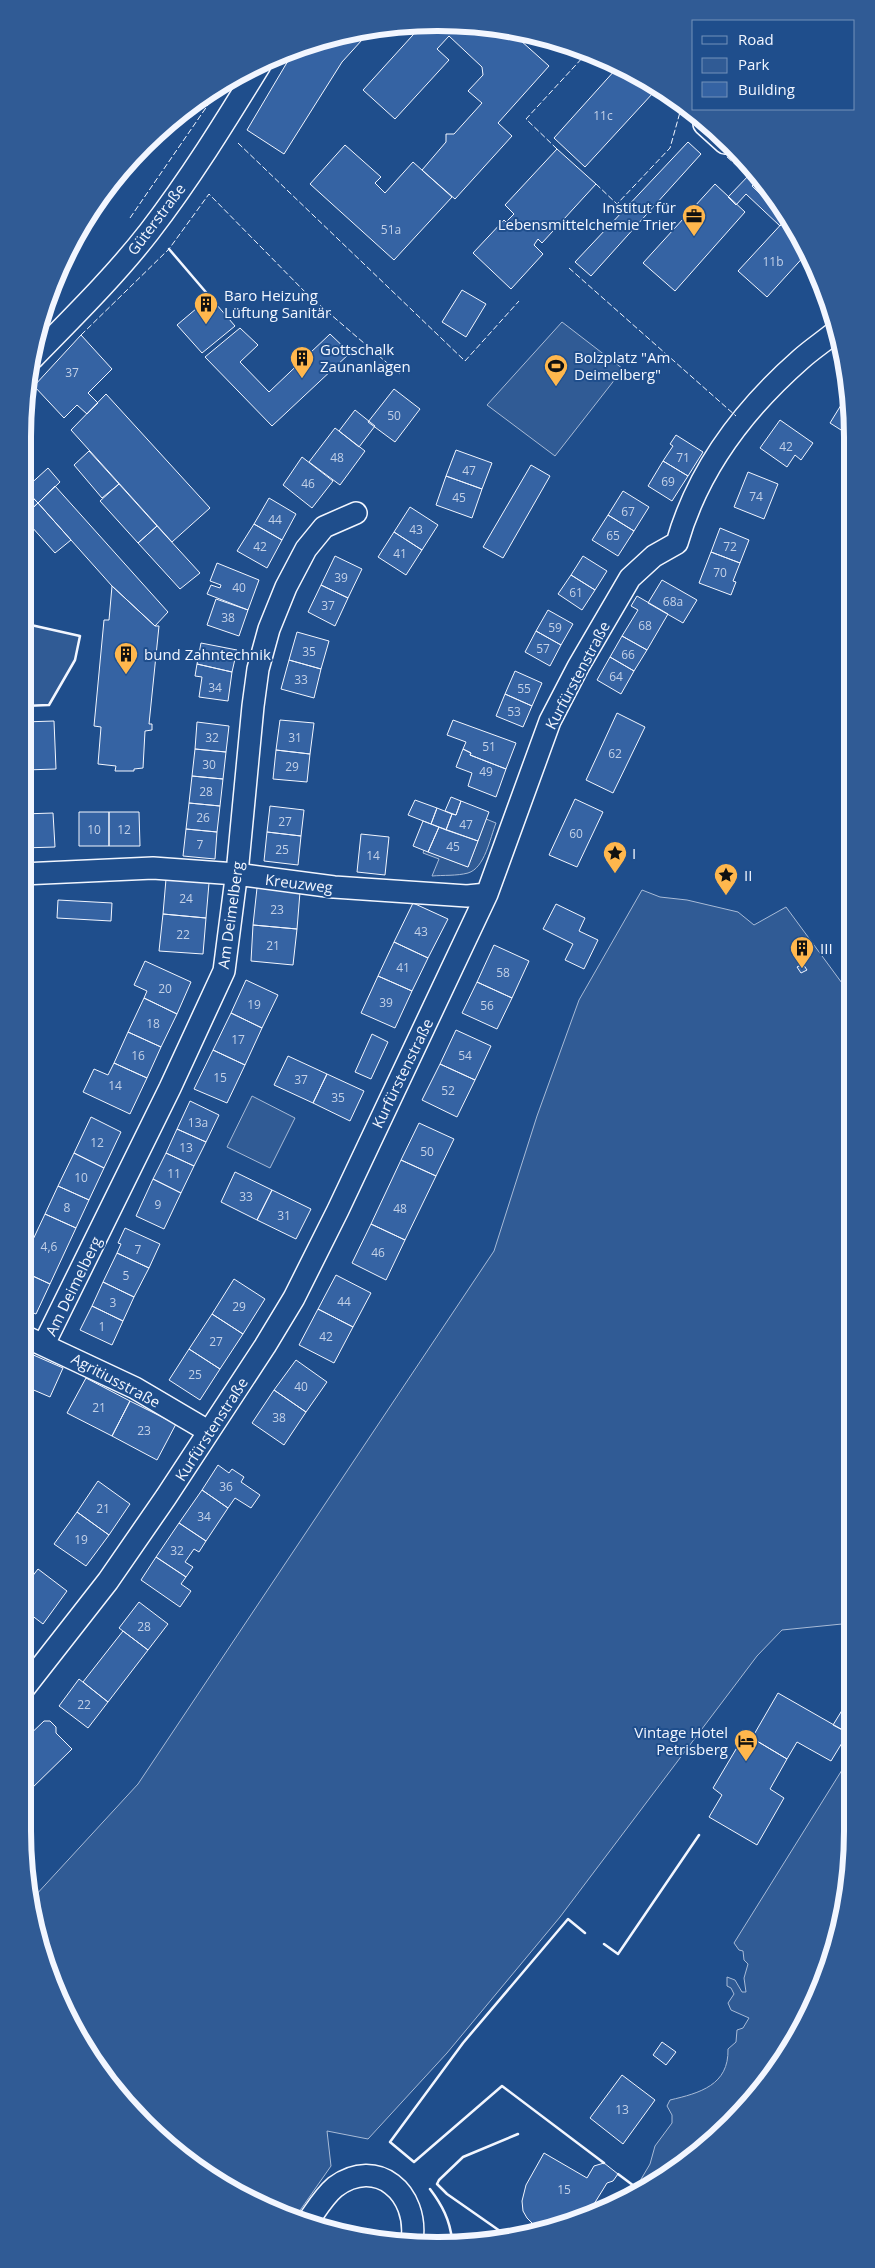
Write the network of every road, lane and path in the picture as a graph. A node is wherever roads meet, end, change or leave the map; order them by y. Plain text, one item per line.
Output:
1 (253, 76) edge
2 (831, 336) edge
3 (41, 350) edge
4 (356, 513) dead end
5 (31, 874) edge
6 (236, 874) junction
7 (487, 894) junction
8 (31, 1339) edge
9 (44, 1344) junction
10 (208, 1431) junction
11 (31, 1679) edge
12 (311, 2216) edge
13 (412, 2236) edge

1 - 3 street, Güterstraße
2 - 7 street, Kurfürstenstraße
4 - 6 street, Am Deimelberg
5 - 6 street, Kreuzweg
6 - 7 street, Kreuzweg
6 - 9 street, Am Deimelberg
7 - 10 street, Kurfürstenstraße
8 - 9 street, Agritiusstraße
9 - 10 street, Agritiusstraße
10 - 11 street, Kurfürstenstraße
12 - 13 street

